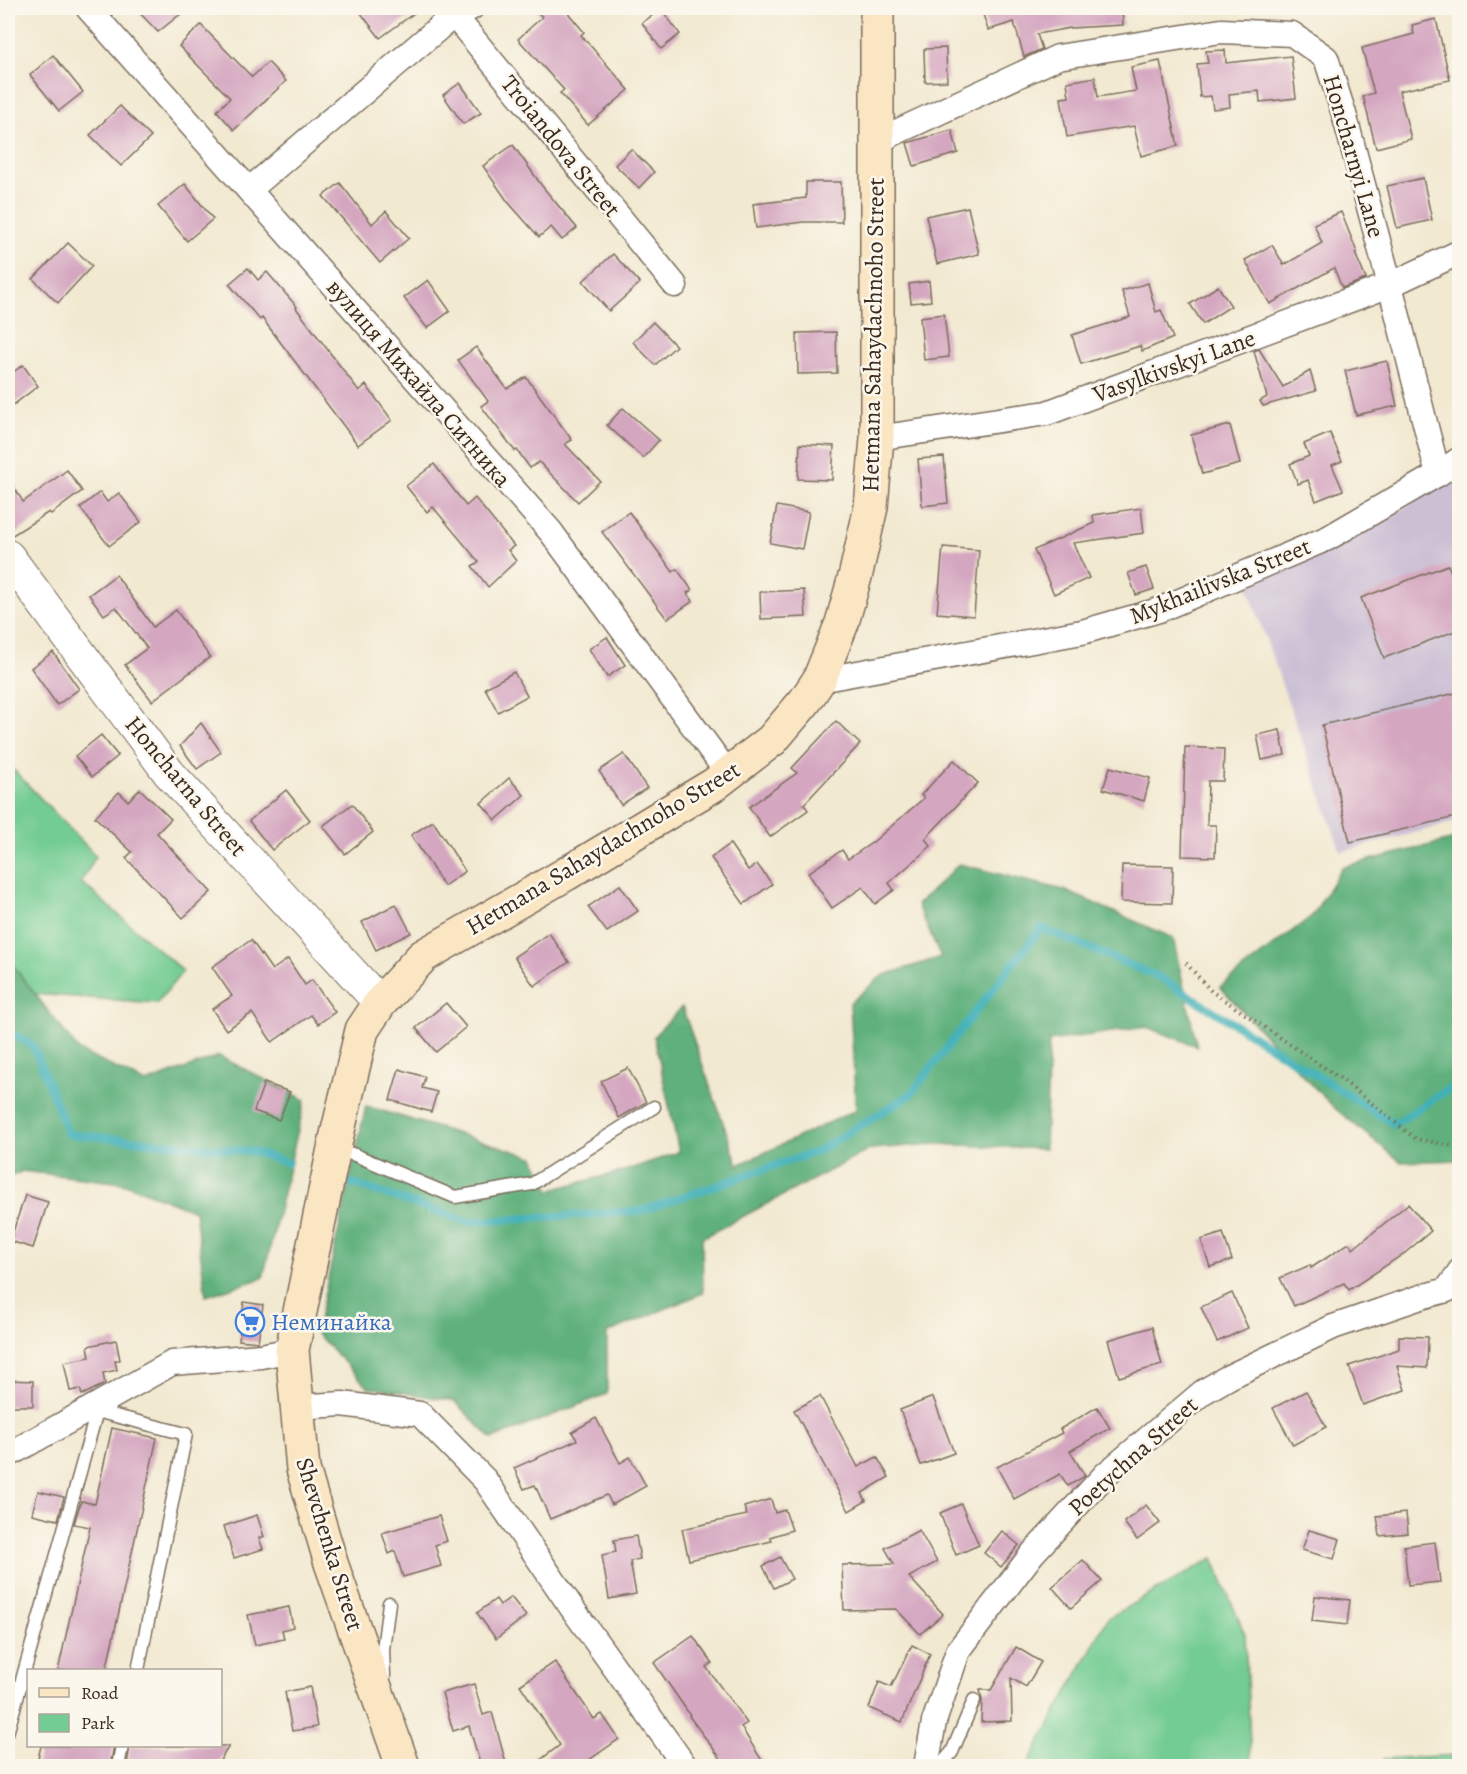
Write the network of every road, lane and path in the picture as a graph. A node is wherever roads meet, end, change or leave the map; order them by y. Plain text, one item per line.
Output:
1 (88, 8) edge
2 (877, 8) edge
3 (458, 10) edge
4 (876, 142) junction
5 (249, 190) junction
6 (1460, 252) edge
7 (675, 285) dead end
8 (1390, 285) junction
9 (877, 438) junction
10 (1460, 459) edge
11 (1438, 474) junction
12 (8, 556) edge
13 (819, 680) junction
14 (729, 775) junction
15 (1186, 963) dead end
16 (380, 1003) junction
17 (654, 1107) dead end
18 (1460, 1147) edge
19 (334, 1148) junction
20 (1455, 1284) edge
21 (292, 1350) junction
22 (298, 1407) junction
23 (93, 1410) junction
24 (8, 1455) edge
25 (389, 1604) dead end
26 (138, 1669) edge
27 (974, 1700) dead end
28 (384, 1711) junction
29 (8, 1730) edge
30 (122, 1747) edge
31 (118, 1767) edge
32 (403, 1767) edge
33 (685, 1767) edge
34 (926, 1767) edge
35 (940, 1767) edge

1 - 5 street, вулиця Михайла Ситника
2 - 4 main road, Hetmana Sahaydachnoho Street
3 - 5 street
3 - 7 street, Troiandova Street
4 - 8 street, Honcharnyi Lane
4 - 9 main road, Hetmana Sahaydachnoho Street
5 - 14 street, вулиця Михайла Ситника
6 - 8 street, Vasylkivskyi Lane
8 - 9 street, Vasylkivskyi Lane
8 - 11 street, Honcharnyi Lane
9 - 13 main road, Hetmana Sahaydachnoho Street
10 - 11 street, Mykhailivska Street
11 - 13 street, Mykhailivska Street
12 - 16 street, Honcharna Street
13 - 14 main road, Hetmana Sahaydachnoho Street
14 - 16 main road, Hetmana Sahaydachnoho Street
15 - 18 path
16 - 19 main road, Shevchenka Street
17 - 19 lane
19 - 21 main road, Shevchenka Street
20 - 34 street, Poetychna Street
21 - 22 main road, Shevchenka Street
21 - 23 street
22 - 28 main road, Shevchenka Street
22 - 33 street
23 - 24 street
23 - 26 lane
23 - 29 lane
25 - 28 lane
27 - 35 lane
28 - 32 main road, Shevchenka Street
30 - 31 lane

